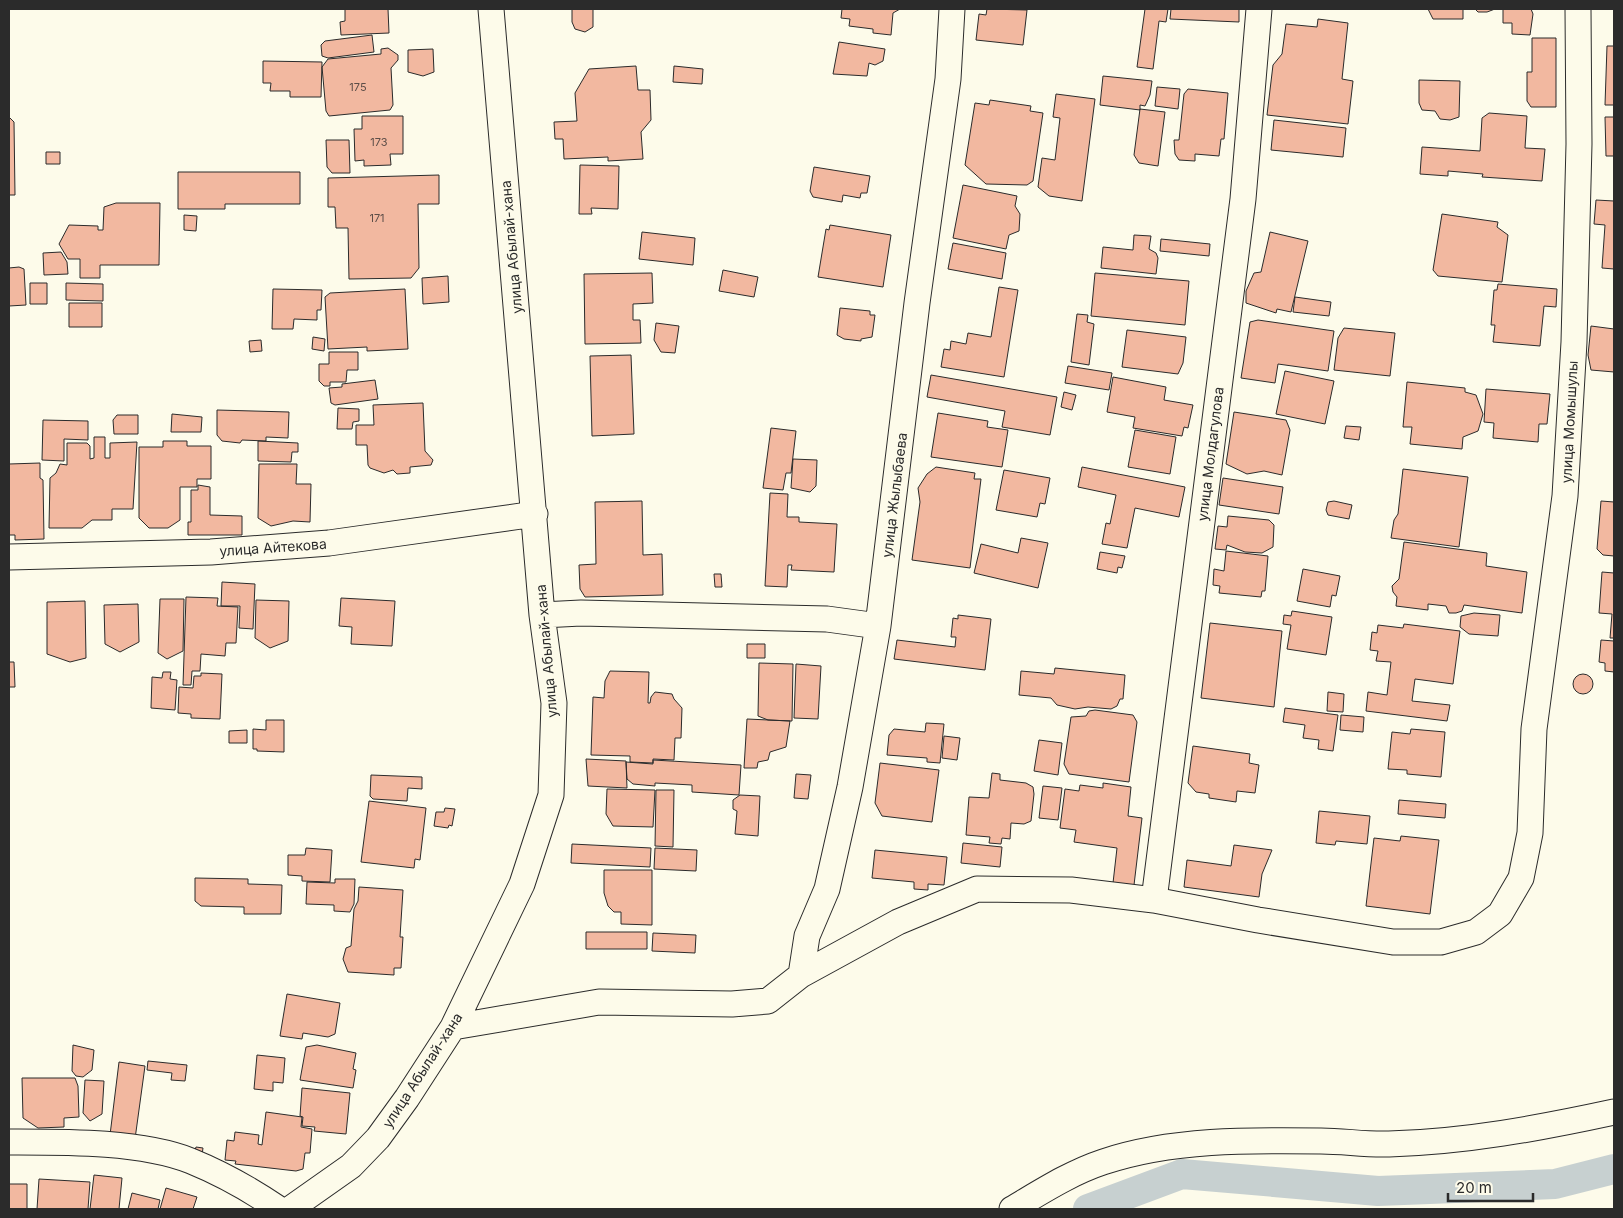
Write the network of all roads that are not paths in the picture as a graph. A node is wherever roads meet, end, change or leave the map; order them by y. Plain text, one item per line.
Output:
1 (491, 9) edge
2 (952, 9) edge
3 (1259, 9) edge
4 (1578, 9) edge
5 (535, 514) junction
6 (9, 557) edge
7 (542, 615) junction
8 (878, 626) junction
9 (1154, 900) junction
10 (801, 975) junction
11 (453, 1027) junction
12 (1614, 1112) edge
13 (9, 1142) edge
14 (278, 1209) edge
15 (290, 1209) edge
16 (1012, 1209) edge

1 - 5 street, улица Абылай-хана
2 - 8 street, улица Жылыбаева
3 - 9 street, улица Молдагулова
4 - 9 street, улица Момышулы
5 - 6 street, улица Айтекова
5 - 7 street, улица Абылай-хана
7 - 8 street
7 - 11 street, улица Абылай-хана
8 - 10 street, улица Жылыбаева
9 - 10 street, улица Момышулы
10 - 11 street, улица Момышулы
11 - 15 street, улица Абылай-хана
12 - 16 street
13 - 14 street

